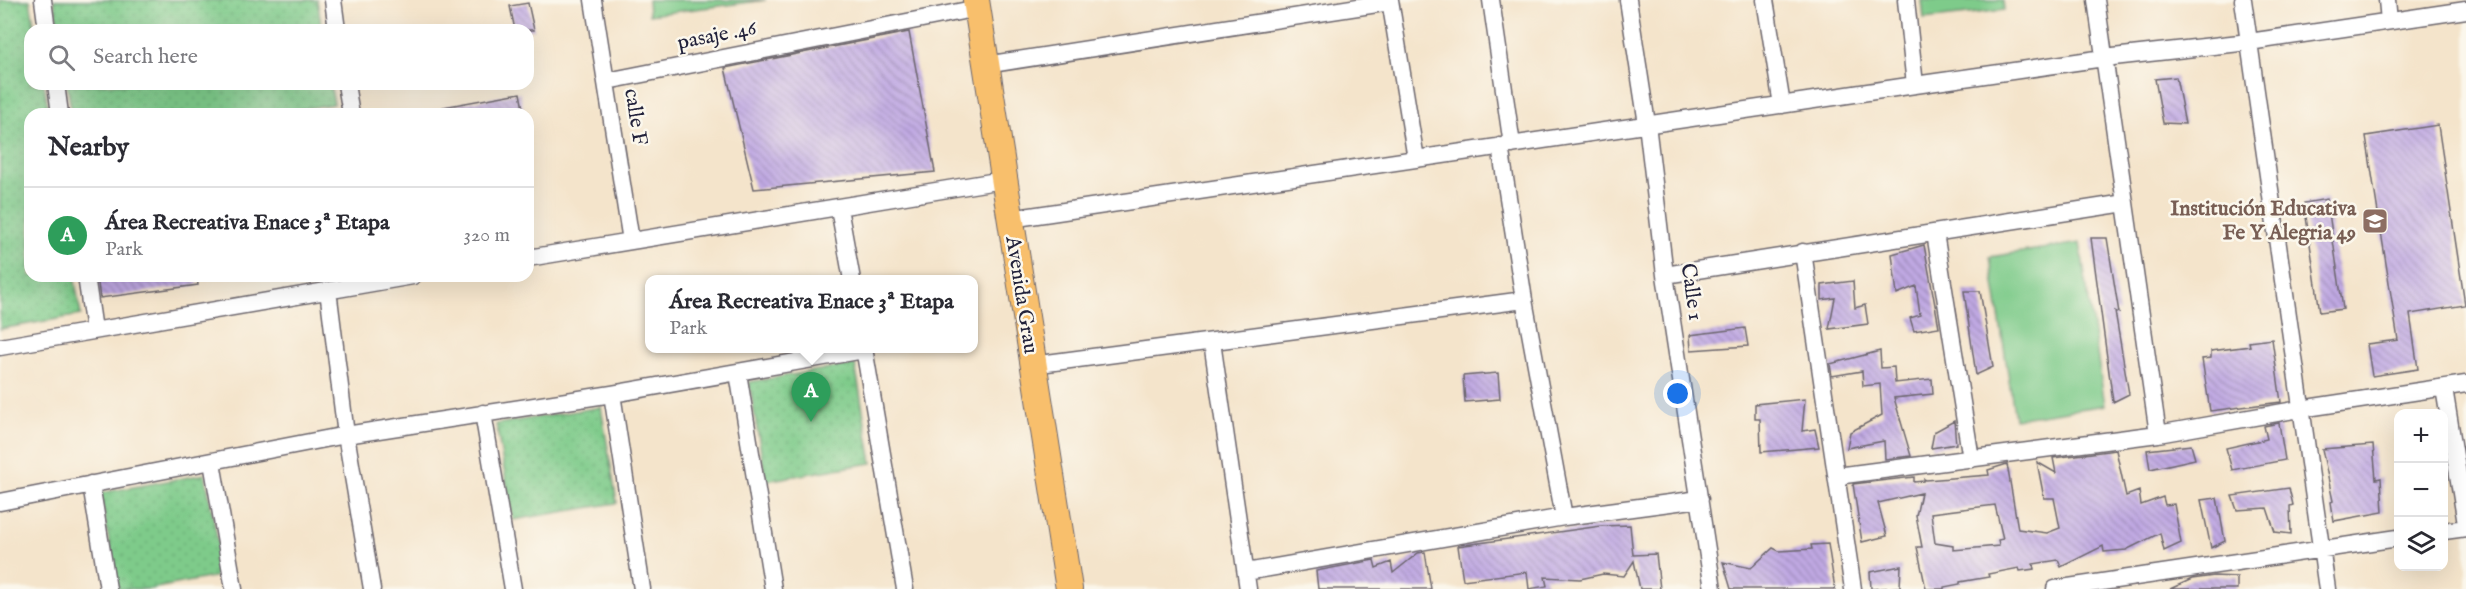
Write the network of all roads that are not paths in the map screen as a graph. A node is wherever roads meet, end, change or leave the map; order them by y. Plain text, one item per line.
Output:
1 (43, 0) edge
2 (333, 0) edge
3 (593, 0) edge
4 (1491, 0) edge
5 (1628, 0) edge
6 (1765, 0) edge
7 (1906, 0) edge
8 (2096, 0) edge
9 (2243, 0) edge
10 (2387, 0) edge
11 (1390, 1) edge
12 (977, 4) edge
13 (2466, 10) edge
14 (2390, 21) junction
15 (46, 24) edge
16 (337, 24) edge
17 (2249, 42) junction
18 (2104, 58) junction
19 (986, 65) junction
20 (607, 81) junction
21 (1915, 85) junction
22 (57, 90) edge
23 (347, 90) edge
24 (1782, 105) junction
25 (59, 108) edge
26 (350, 108) edge
27 (1647, 124) junction
28 (1506, 145) junction
29 (1416, 159) junction
30 (1003, 180) junction
31 (2125, 203) junction
32 (840, 208) junction
33 (1010, 219) junction
34 (1935, 233) junction
35 (631, 241) junction
36 (1803, 252) junction
37 (534, 257) edge
38 (851, 275) edge
39 (1665, 275) junction
40 (87, 282) edge
41 (364, 282) edge
42 (328, 290) junction
43 (1524, 300) junction
44 (94, 330) junction
45 (1212, 342) junction
46 (0, 347) edge
47 (842, 353) edge
48 (865, 353) edge
49 (1032, 365) junction
50 (738, 372) junction
51 (2466, 384) edge
52 (2445, 387) junction
53 (612, 394) junction
54 (2300, 409) junction
55 (483, 413) junction
56 (2158, 434) junction
57 (346, 435) junction
58 (1971, 459) junction
59 (212, 462) junction
60 (1837, 476) junction
61 (91, 484) junction
62 (1700, 499) junction
63 (0, 502) edge
64 (1564, 517) junction
65 (2466, 526) edge
66 (2448, 530) edge
67 (2394, 539) edge
68 (2321, 549) junction
69 (1247, 581) edge
70 (108, 589) edge
71 (234, 589) edge
72 (372, 589) edge
73 (513, 589) edge
74 (642, 589) edge
75 (773, 589) edge
76 (905, 589) edge
77 (1069, 589) edge
78 (1713, 589) edge
79 (1853, 589) edge
80 (2055, 589) edge
81 (2327, 589) edge

1 - 15 street
2 - 16 street
3 - 20 street, calle F
4 - 28 street
5 - 27 street, Calle 1
6 - 24 street
7 - 21 street
8 - 18 street
9 - 17 street
10 - 14 street
11 - 19 street
11 - 29 street
12 - 19 main road, Avenida Grau
12 - 20 street, pasaje .46
13 - 14 street
14 - 17 street
17 - 18 street
17 - 54 street
18 - 21 street
18 - 31 street
19 - 30 main road, Avenida Grau
20 - 35 street, calle F
21 - 24 street
22 - 25 street
23 - 26 street
24 - 27 street
27 - 28 street
27 - 39 street, Calle 1
28 - 29 street
28 - 43 street
29 - 33 street
30 - 32 street
30 - 33 main road, Avenida Grau
31 - 34 street
31 - 56 street
32 - 35 street
32 - 38 street
33 - 49 main road, Avenida Grau
34 - 36 street
34 - 58 street
35 - 37 street
36 - 39 street
36 - 60 street
39 - 62 street, Calle 1
40 - 44 street
41 - 42 street
42 - 44 street
42 - 57 street
43 - 45 street
43 - 64 street
44 - 46 street
45 - 49 street
45 - 69 street
47 - 50 street
48 - 76 street
49 - 77 main road, Avenida Grau
50 - 53 street
50 - 75 street
51 - 52 street
52 - 54 street
52 - 65 street
53 - 55 street
53 - 74 street
54 - 56 street
54 - 68 street
55 - 57 street
55 - 73 street
56 - 58 street
57 - 59 street
57 - 72 street
58 - 60 street
59 - 61 street
59 - 71 street
60 - 79 street
61 - 63 street
61 - 70 street
62 - 64 street
62 - 78 street, Calle 1
64 - 69 street
65 - 66 street
67 - 68 street
68 - 80 street
68 - 81 street

